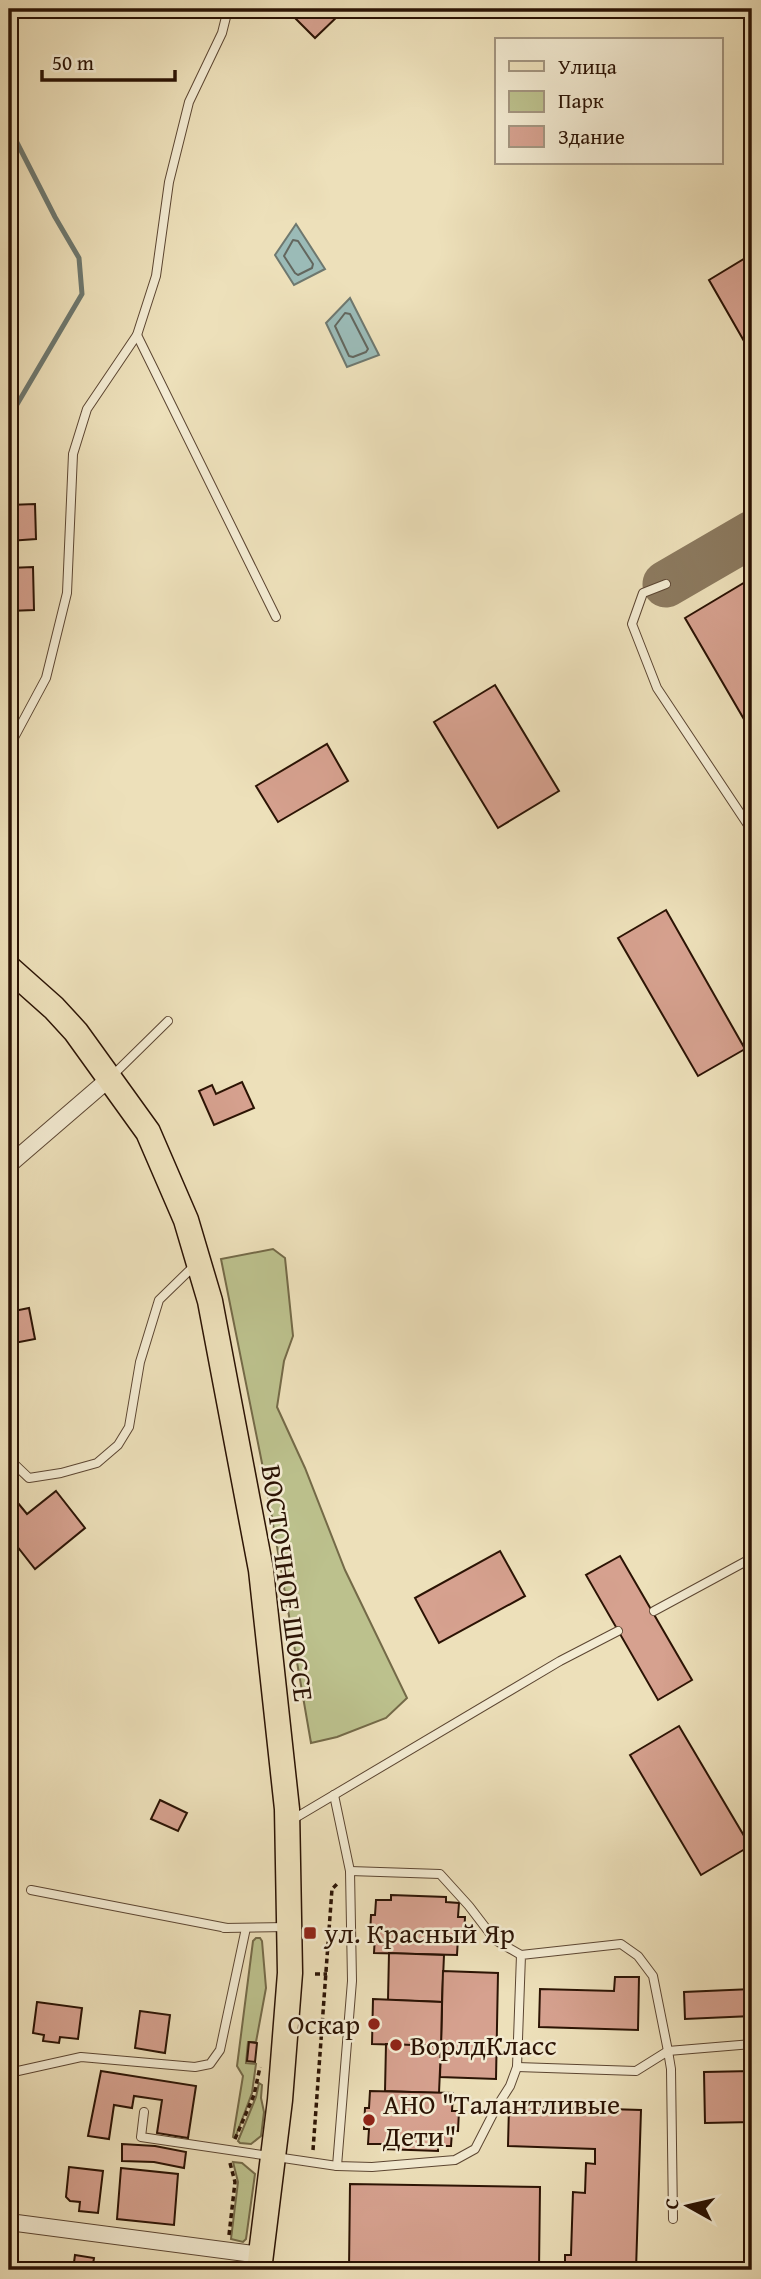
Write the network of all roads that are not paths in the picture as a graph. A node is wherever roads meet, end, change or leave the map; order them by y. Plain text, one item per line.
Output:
1 (228, 9) edge
2 (137, 335) junction
3 (666, 584) dead end
4 (276, 617) dead end
5 (9, 747) edge
6 (752, 831) edge
7 (9, 968) edge
8 (168, 1021) dead end
9 (110, 1078) junction
10 (9, 1165) edge
11 (199, 1262) junction
12 (9, 1459) edge
13 (752, 1558) edge
14 (654, 1611) dead end
15 (618, 1631) dead end
16 (334, 1795) junction
17 (288, 1822) junction
18 (350, 1871) junction
19 (31, 1890) dead end
20 (291, 1927) junction
21 (246, 1928) junction
22 (521, 1955) junction
23 (752, 2044) edge
24 (668, 2051) junction
25 (517, 2067) junction
26 (9, 2073) edge
27 (144, 2112) dead end
28 (274, 2157) junction
29 (337, 2166) junction
30 (673, 2218) dead end
31 (9, 2222) edge
32 (260, 2262) edge

1 - 2 lane
2 - 4 lane
2 - 5 lane
3 - 6 lane
7 - 9 main road, ВОСТОЧНОЕ ШОССЕ
8 - 9 lane
9 - 10 street
9 - 11 main road, ВОСТОЧНОЕ ШОССЕ
11 - 12 lane
11 - 17 main road, ВОСТОЧНОЕ ШОССЕ
13 - 14 lane
15 - 16 lane
16 - 17 lane
16 - 18 lane
17 - 20 main road, ВОСТОЧНОЕ ШОССЕ
18 - 22 lane
18 - 29 lane
19 - 21 lane
20 - 21 lane
20 - 28 main road, ВОСТОЧНОЕ ШОССЕ
21 - 26 lane
22 - 24 lane
22 - 25 lane
23 - 24 lane
24 - 25 lane
24 - 30 lane
25 - 29 lane
27 - 28 lane
28 - 29 lane
28 - 32 main road, ВОСТОЧНОЕ ШОССЕ
31 - 32 street

